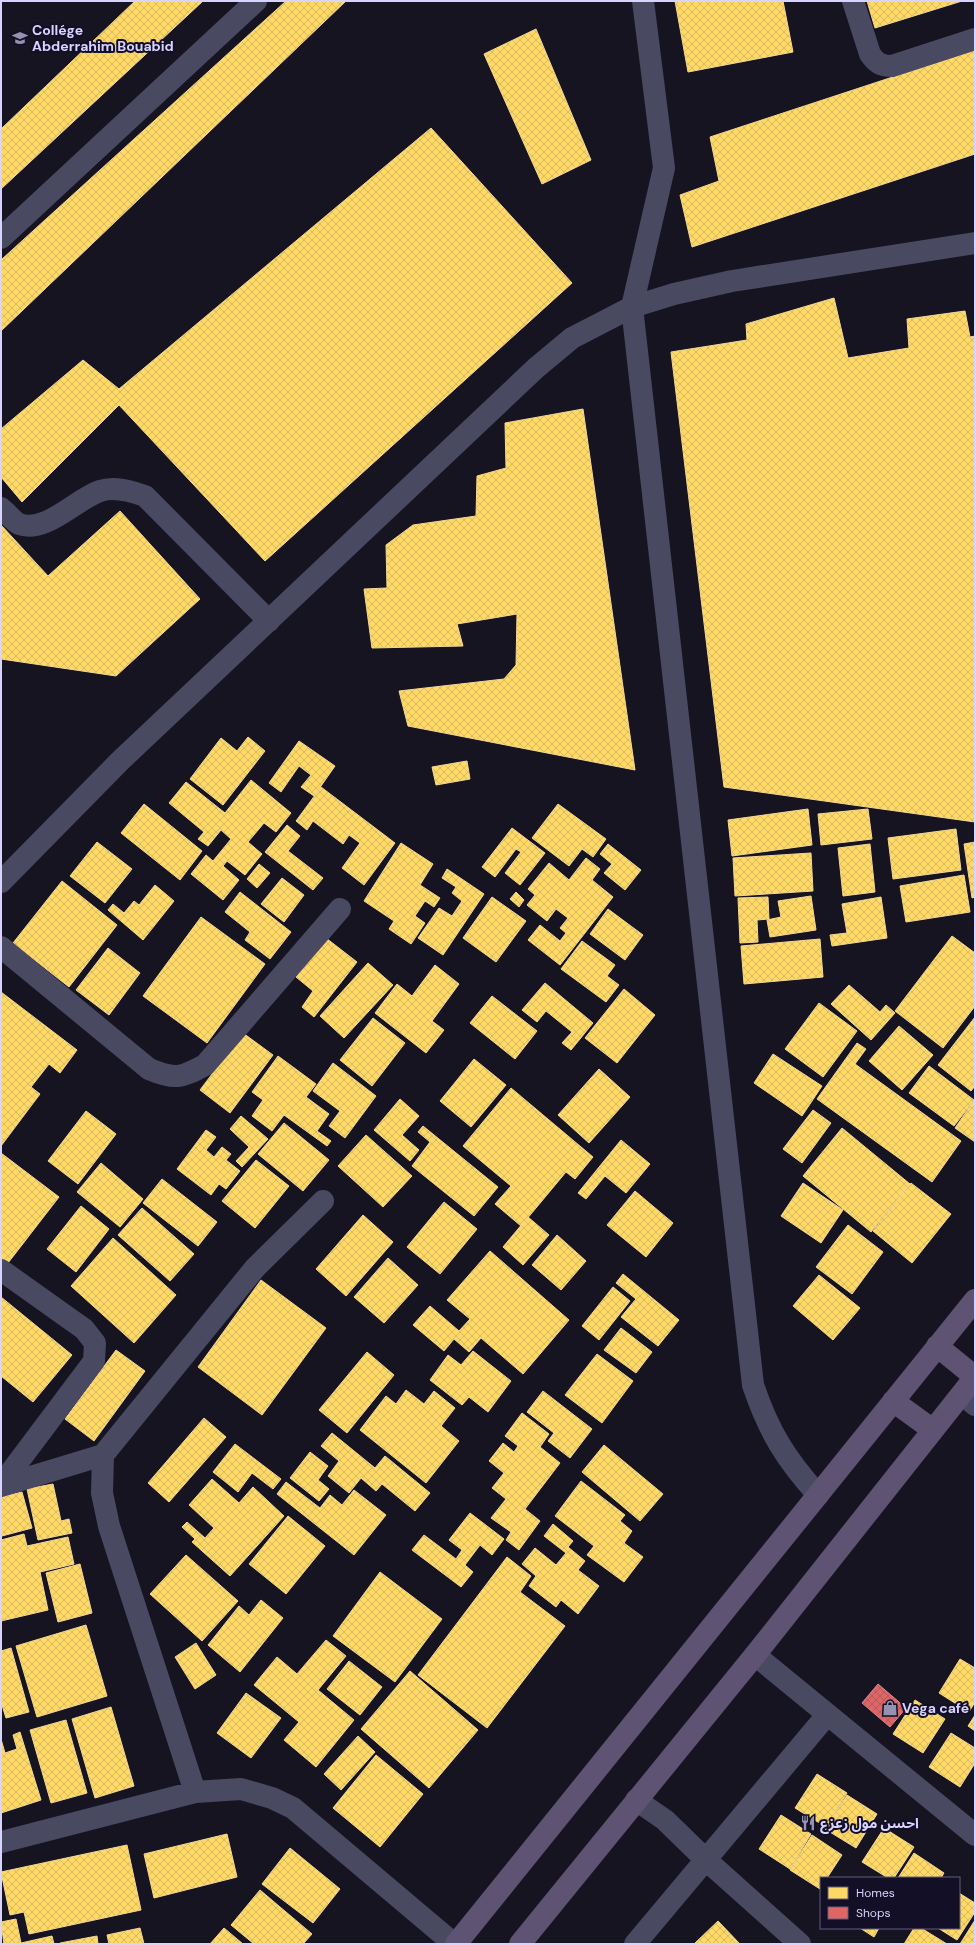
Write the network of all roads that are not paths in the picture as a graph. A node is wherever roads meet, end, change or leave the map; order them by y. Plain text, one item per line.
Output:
1 (256, 1) edge
2 (643, 1) edge
3 (854, 1) edge
4 (975, 39) edge
5 (1, 238) edge
6 (975, 243) edge
7 (632, 307) junction
8 (1, 508) edge
9 (269, 621) junction
10 (1, 882) edge
11 (340, 909) dead end
12 (1, 947) edge
13 (323, 1201) dead end
14 (1, 1270) edge
15 (975, 1300) edge
16 (937, 1346) junction
17 (972, 1388) edge
18 (894, 1401) junction
19 (933, 1430) junction
20 (103, 1455) junction
21 (1, 1485) edge
22 (818, 1495) junction
23 (756, 1655) junction
24 (827, 1715) junction
25 (195, 1792) junction
26 (636, 1800) junction
27 (975, 1835) edge
28 (1, 1842) edge
29 (705, 1859) junction
30 (455, 1944) edge
31 (520, 1944) edge
32 (635, 1944) edge
33 (800, 1944) edge

1 - 5 street
2 - 7 street
3 - 4 street
6 - 7 street
7 - 9 street
7 - 22 street
8 - 9 street
9 - 10 street
11 - 12 street
13 - 20 street
14 - 21 street
15 - 16 main road
16 - 17 main road
16 - 18 main road
17 - 19 main road
18 - 19 main road
18 - 22 main road
19 - 23 main road
20 - 21 street
20 - 25 street
22 - 30 main road
23 - 24 street
23 - 26 main road
24 - 27 street
24 - 29 street
25 - 28 street
25 - 30 street
26 - 29 street
26 - 31 main road
29 - 32 street
29 - 33 street

